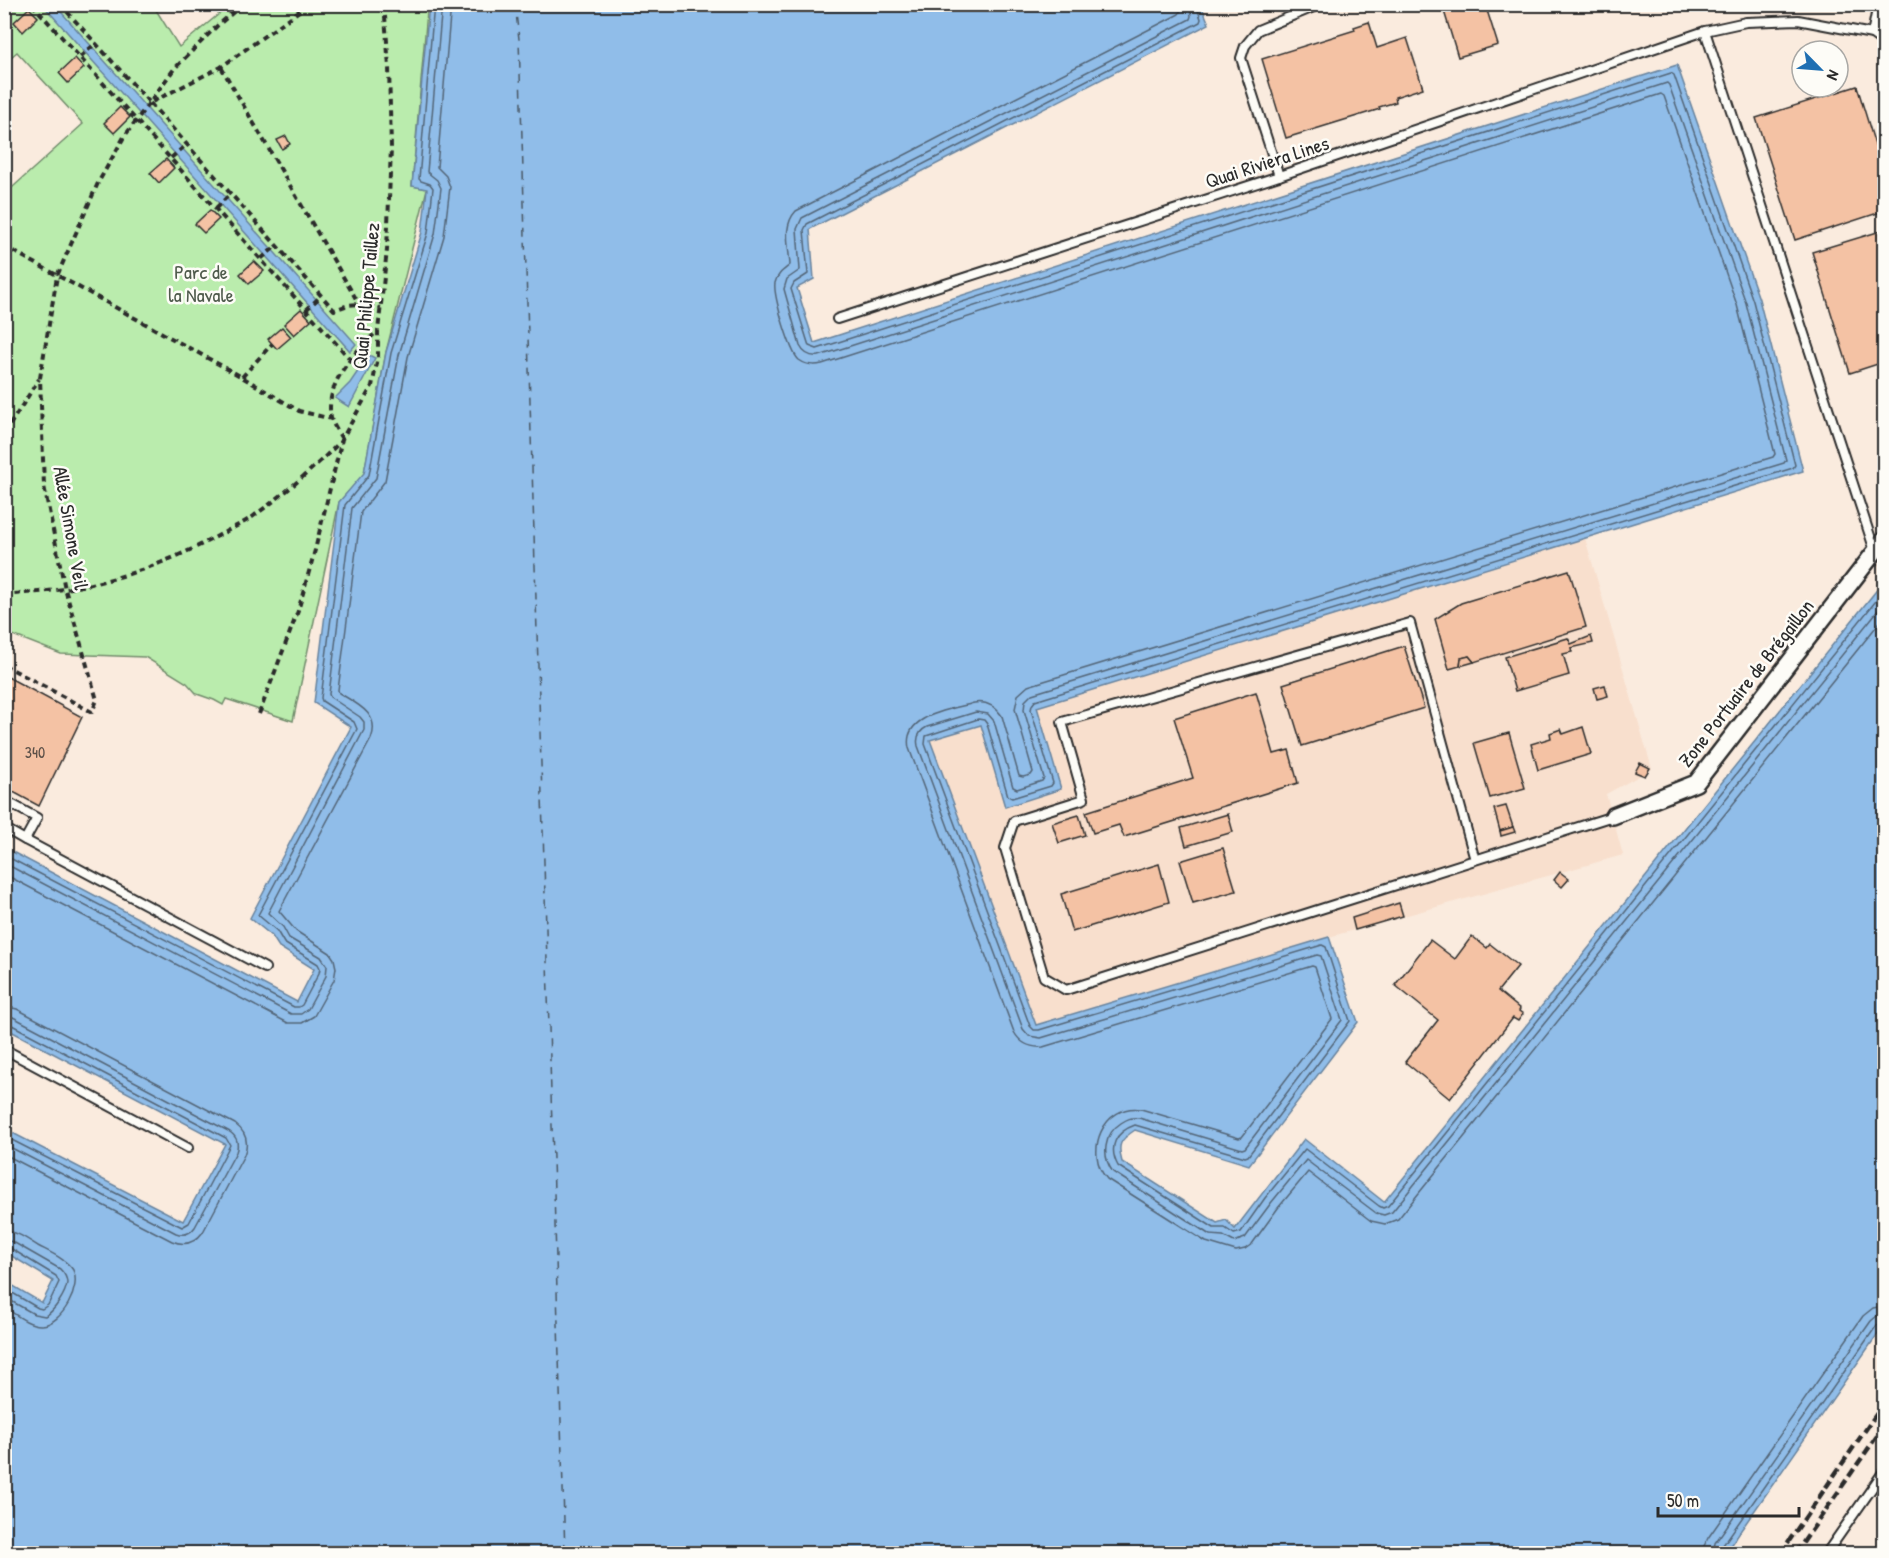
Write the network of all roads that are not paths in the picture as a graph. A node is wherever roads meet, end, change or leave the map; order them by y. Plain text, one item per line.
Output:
1 (1321, 4) edge
2 (1878, 4) edge
3 (1705, 31) junction
4 (1872, 33) junction
5 (1884, 43) edge
6 (1279, 176) junction
7 (837, 319) dead end
8 (1880, 546) edge
9 (4, 800) edge
10 (1613, 816) joint
11 (4, 828) edge
12 (25, 840) junction
13 (1475, 860) junction
14 (265, 968) dead end
15 (4, 1049) edge
16 (188, 1149) dead end
17 (1884, 1471) edge
18 (1826, 1554) edge

1 - 6 lane
2 - 4 lane
3 - 4 lane, Quai Riviera Lines
3 - 6 lane, Quai Riviera Lines
3 - 8 lane
4 - 5 lane
6 - 7 lane, Quai Riviera Lines
8 - 10 street, Zone Portuaire de Brégaillon
9 - 12 lane
10 - 13 lane
11 - 12 lane
12 - 14 lane
13 - 13 lane
15 - 16 lane
17 - 18 lane

